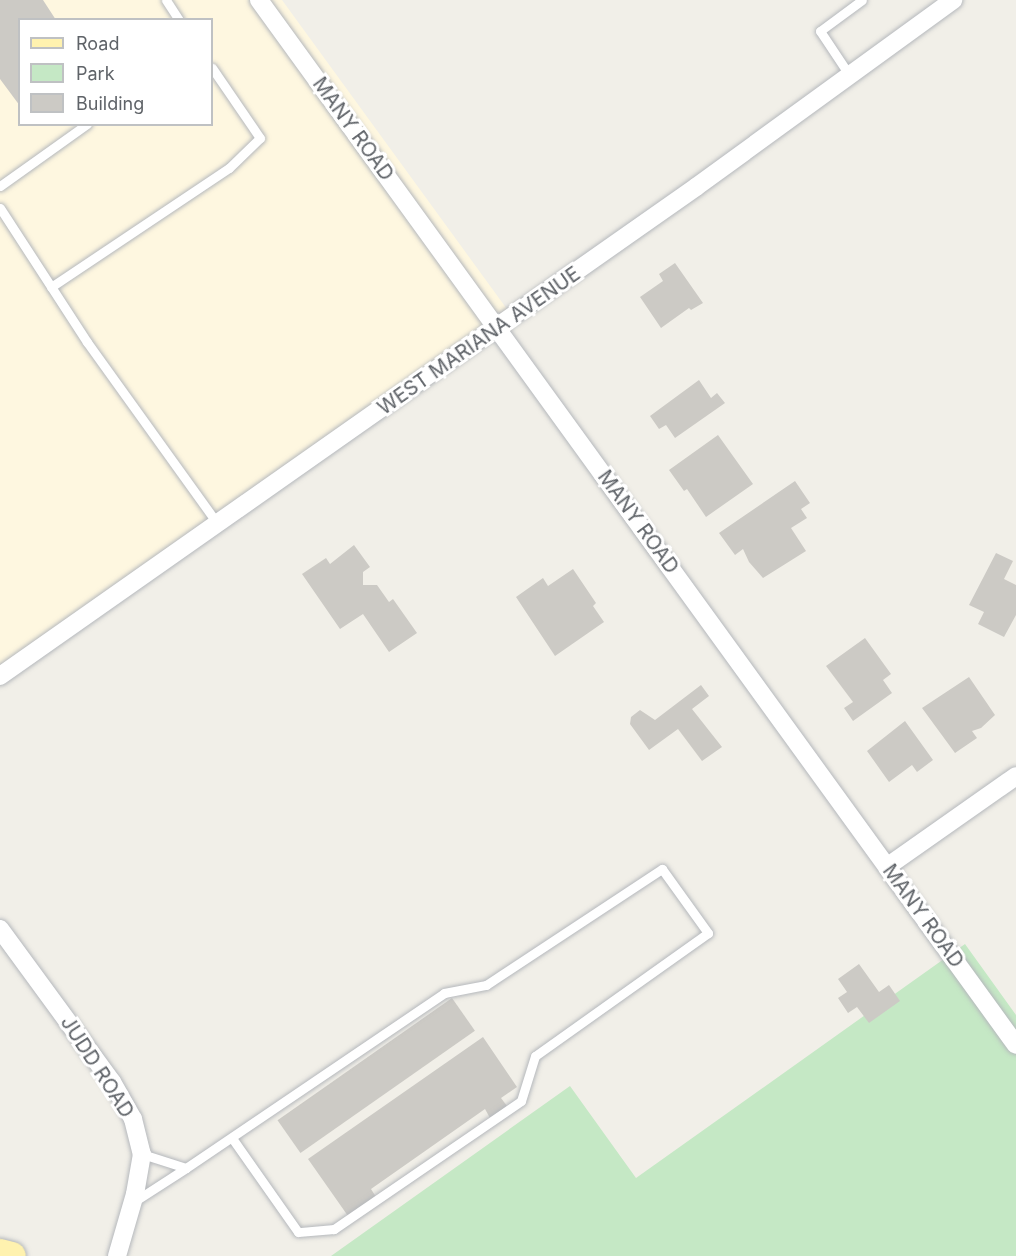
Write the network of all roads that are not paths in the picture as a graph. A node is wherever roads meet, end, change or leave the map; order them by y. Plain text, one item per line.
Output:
1 (166, 0) edge
2 (259, 0) edge
3 (862, 0) edge
4 (949, 1) edge
5 (178, 18) edge
6 (213, 69) edge
7 (850, 76) junction
8 (84, 126) edge
9 (0, 186) edge
10 (0, 208) edge
11 (51, 287) junction
12 (498, 327) junction
13 (218, 524) junction
14 (0, 676) edge
15 (1016, 776) edge
16 (888, 866) junction
17 (0, 929) edge
18 (1016, 1045) edge
19 (232, 1138) junction
20 (142, 1154) junction
21 (186, 1168) junction
22 (132, 1203) junction
23 (0, 1252) edge
24 (12, 1256) edge
25 (117, 1256) edge

1 - 5 lane
2 - 12 street, MANY ROAD
3 - 7 lane
4 - 7 street, WEST MARIANA AVENUE
6 - 11 lane
7 - 12 street, WEST MARIANA AVENUE
8 - 9 lane
10 - 11 lane
11 - 13 lane
12 - 13 street, WEST MARIANA AVENUE
12 - 16 street, MANY ROAD
13 - 14 street, WEST MARIANA AVENUE
15 - 16 street
16 - 18 street, MANY ROAD
17 - 20 street, JUDD ROAD
19 - 19 lane
19 - 21 lane
20 - 21 lane
20 - 22 street, JUDD ROAD
21 - 22 lane
22 - 25 street, JUDD ROAD
23 - 24 main road

